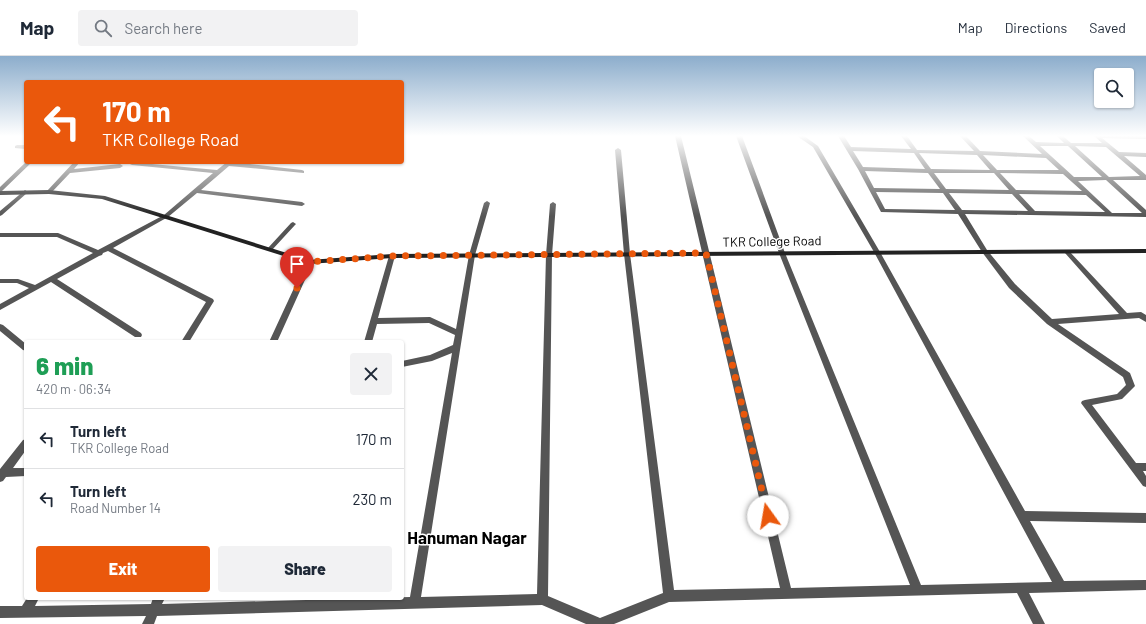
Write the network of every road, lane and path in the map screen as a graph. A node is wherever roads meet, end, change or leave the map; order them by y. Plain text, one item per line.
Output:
1 (619, 163) edge
2 (684, 163) edge
3 (749, 163) edge
4 (825, 163) edge
5 (857, 163) edge
6 (925, 163) edge
7 (989, 163) edge
8 (1055, 163) edge
9 (1090, 163) edge
10 (1128, 163) edge
11 (28, 164) edge
12 (75, 164) edge
13 (141, 164) edge
14 (228, 164) edge
15 (237, 164) edge
16 (120, 166) dead end
17 (861, 169) junction
18 (69, 171) junction
19 (997, 171) junction
20 (217, 172) junction
21 (302, 172) dead end
22 (931, 172) junction
23 (1064, 172) junction
24 (1139, 172) junction
25 (1146, 172) edge
26 (1107, 178) junction
27 (1146, 178) edge
28 (1072, 179) junction
29 (872, 190) junction
30 (197, 191) junction
31 (944, 191) junction
32 (0, 192) edge
33 (25, 192) junction
34 (49, 192) junction
35 (1016, 192) junction
36 (1086, 193) junction
37 (488, 203) dead end
38 (302, 204) dead end
39 (554, 204) dead end
40 (960, 212) junction
41 (0, 214) edge
42 (1034, 214) junction
43 (1146, 214) edge
44 (1111, 215) junction
45 (166, 216) junction
46 (294, 224) dead end
47 (0, 235) edge
48 (110, 249) junction
49 (270, 249) junction
50 (984, 251) junction
51 (1146, 251) edge
52 (877, 252) junction
53 (1067, 252) junction
54 (706, 253) junction
55 (782, 253) junction
56 (100, 254) junction
57 (627, 254) junction
58 (548, 255) junction
59 (392, 256) junction
60 (472, 256) junction
61 (308, 262) junction
62 (52, 279) junction
63 (0, 281) edge
64 (36, 288) junction
65 (0, 307) edge
66 (1125, 316) junction
67 (1146, 319) edge
68 (374, 321) junction
69 (1050, 322) junction
70 (0, 327) edge
71 (459, 334) junction
72 (138, 335) dead end
73 (186, 340) edge
74 (274, 340) edge
75 (369, 340) edge
76 (24, 346) edge
77 (457, 347) junction
78 (404, 364) edge
79 (24, 445) edge
80 (1135, 467) junction
81 (1146, 467) edge
82 (24, 472) edge
83 (1, 474) edge
84 (1146, 483) edge
85 (1021, 516) junction
86 (1146, 518) edge
87 (1146, 585) edge
88 (1060, 586) junction
89 (1020, 587) junction
90 (917, 590) junction
91 (787, 593) junction
92 (669, 596) junction
93 (542, 599) junction
94 (32, 600) edge
95 (158, 600) edge
96 (295, 602) edge
97 (415, 602) junction
98 (154, 610) junction
99 (0, 612) edge
100 (25, 612) junction
101 (148, 624) edge
102 (600, 624) edge
103 (1039, 624) edge

1 - 57 street
2 - 54 street
3 - 55 street
4 - 52 street
5 - 17 street
6 - 22 street
7 - 19 street
8 - 23 street
9 - 26 street
10 - 24 street
11 - 32 street
12 - 18 street
13 - 20 street
14 - 20 street
15 - 21 street
16 - 18 street
17 - 22 street
17 - 29 street
18 - 34 street
19 - 22 street
19 - 23 street
19 - 35 street
20 - 30 street
22 - 31 street
23 - 28 street
24 - 25 street
24 - 27 street
26 - 27 street
26 - 28 street
26 - 43 street
28 - 36 street
29 - 31 street
29 - 40 street
30 - 38 street
30 - 45 street
31 - 35 street
31 - 40 street
32 - 33 street, TKR College Road
33 - 34 street, TKR College Road
33 - 41 street
34 - 45 street, TKR College Road
35 - 36 street
35 - 42 street
36 - 44 street
37 - 60 street
39 - 58 street
40 - 42 street
40 - 50 street
42 - 44 street
43 - 44 street
45 - 48 street
45 - 49 street, TKR College Road
46 - 49 street
47 - 56 street
48 - 56 street
48 - 73 street
49 - 61 street, TKR College Road
50 - 52 street, TKR College Road
50 - 53 street, TKR College Road
50 - 69 street
51 - 53 street, TKR College Road
52 - 55 street, TKR College Road
52 - 85 street
53 - 66 street
54 - 55 street, TKR College Road
54 - 57 street, TKR College Road
54 - 91 street
55 - 90 street
56 - 62 street
57 - 58 street, TKR College Road
57 - 92 street
58 - 60 street, TKR College Road
58 - 93 street
59 - 60 street, TKR College Road
59 - 61 street, TKR College Road
59 - 68 street
60 - 71 street
61 - 74 street
62 - 64 street
62 - 72 street
63 - 64 street
64 - 65 street
66 - 67 street
66 - 69 street
68 - 71 street
68 - 75 street
69 - 80 street
70 - 76 street
71 - 77 street
77 - 78 street
77 - 97 street
79 - 83 street
80 - 81 street
80 - 84 street
82 - 83 street
85 - 86 street
85 - 88 street
87 - 88 street
88 - 89 street
89 - 90 street
89 - 103 street
90 - 91 street
91 - 92 street
92 - 102 street
93 - 97 street
93 - 102 street
94 - 100 street
95 - 98 street
96 - 97 street
96 - 98 street
98 - 100 street
98 - 101 street
99 - 100 street

